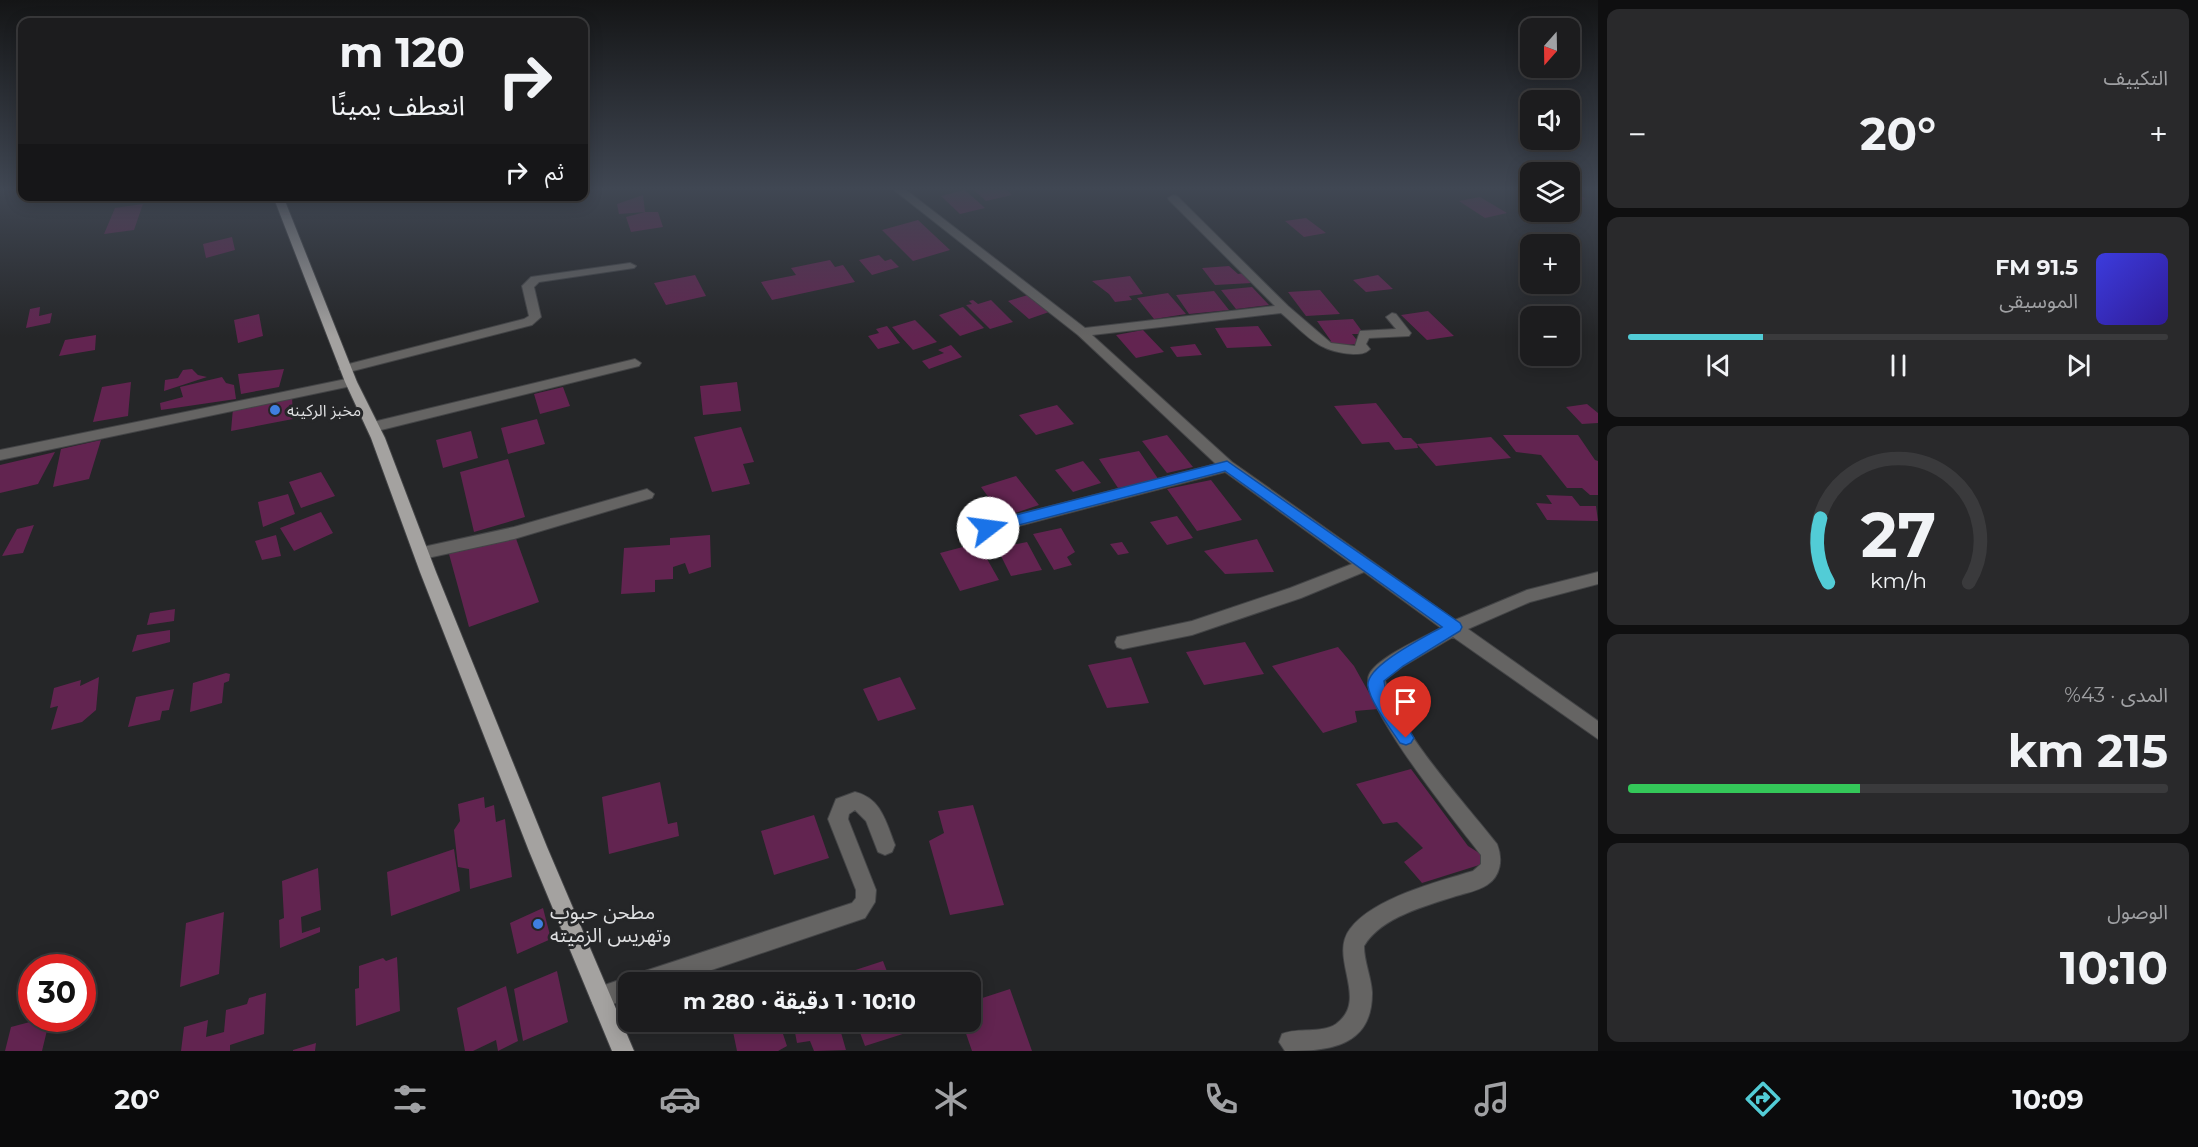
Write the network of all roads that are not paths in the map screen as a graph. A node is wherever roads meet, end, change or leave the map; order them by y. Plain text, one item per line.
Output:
1 (295, 239) edge
2 (963, 239) edge
3 (1214, 239) edge
4 (630, 266) dead end
5 (1284, 309) junction
6 (1392, 317) dead end
7 (1082, 332) junction
8 (635, 363) dead end
9 (348, 375) junction
10 (372, 427) junction
11 (0, 455) edge
12 (1227, 466) junction
13 (647, 494) dead end
14 (988, 528) dead end
15 (423, 553) junction
16 (1366, 565) junction
17 (1598, 578) edge
18 (1454, 627) junction
19 (1122, 642) dead end
20 (1598, 731) edge
21 (885, 845) dead end
22 (675, 972) edge
23 (618, 992) edge
24 (601, 998) junction
25 (1290, 1042) dead end
26 (623, 1051) edge

1 - 9 main road
2 - 7 street
3 - 5 street
4 - 9 street
5 - 6 street
5 - 7 street
7 - 12 street
8 - 10 street
9 - 10 main road
9 - 11 street
10 - 15 main road
12 - 14 street
12 - 16 street
13 - 15 street
15 - 24 main road
16 - 18 street
16 - 19 street
17 - 18 street
18 - 20 street
18 - 25 street
21 - 22 street
23 - 24 street
24 - 26 main road

